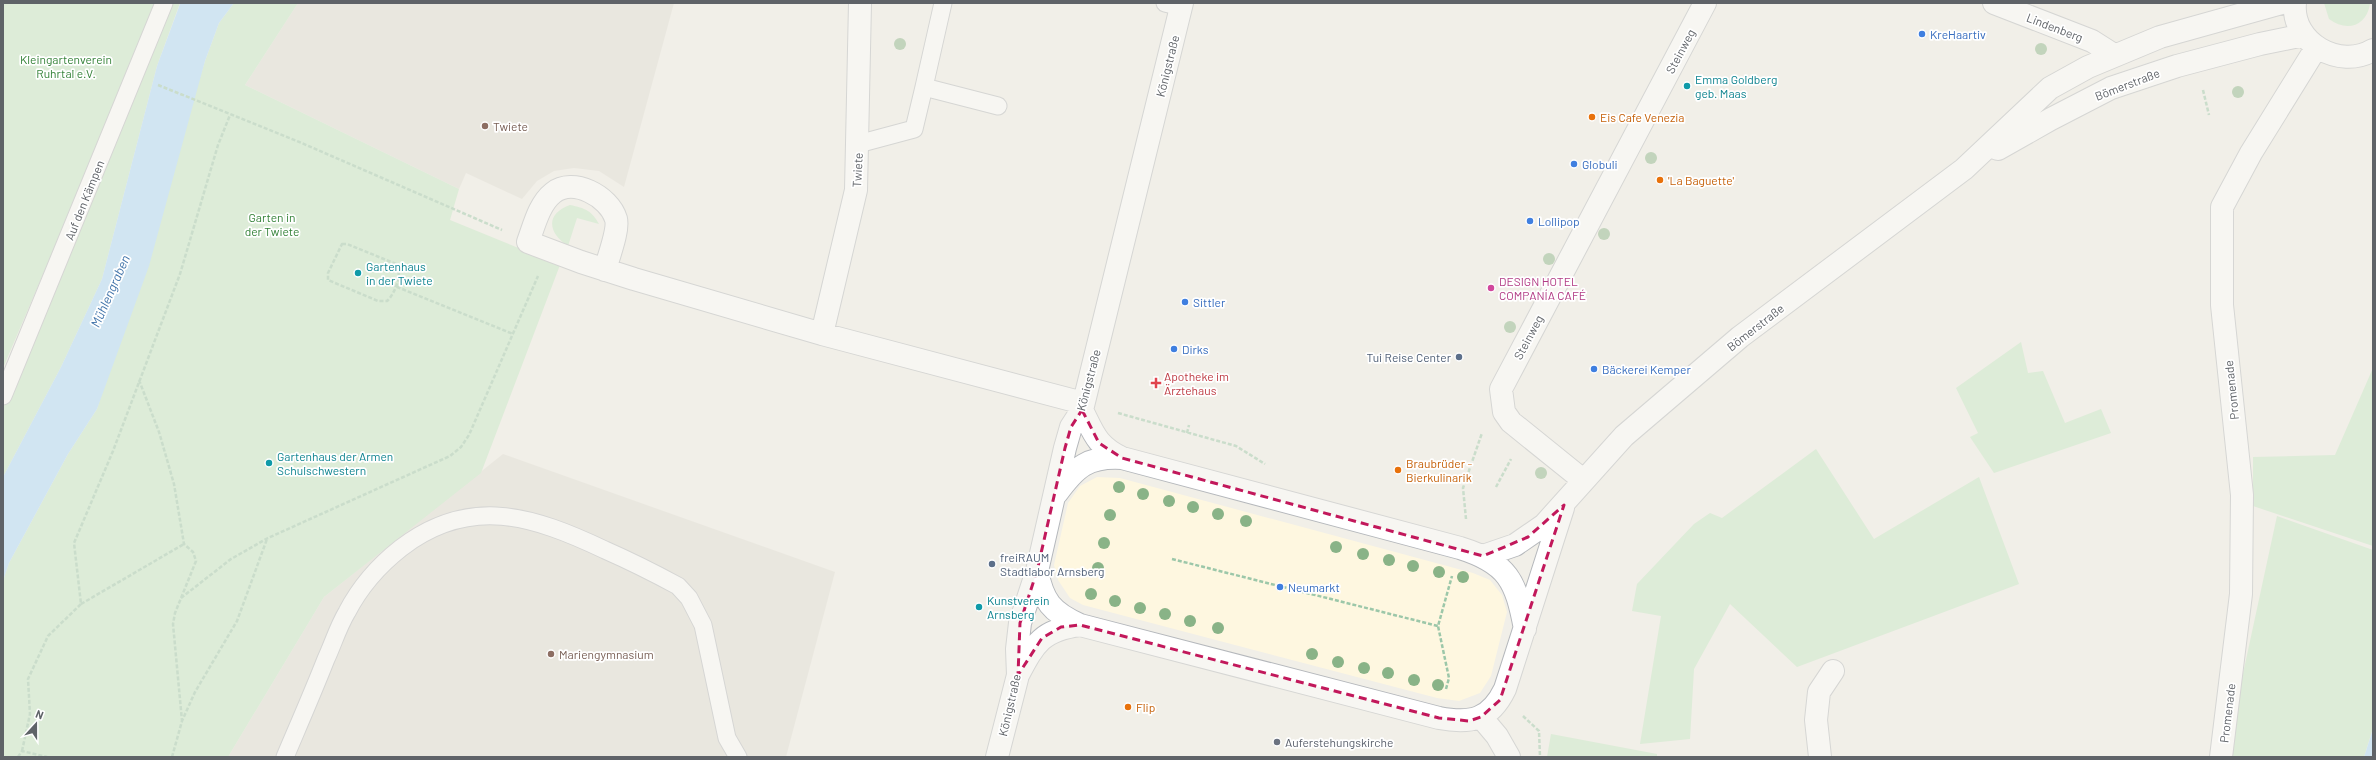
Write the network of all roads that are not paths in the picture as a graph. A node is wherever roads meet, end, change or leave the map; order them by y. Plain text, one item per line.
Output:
1 (164, 3) edge
2 (860, 3) edge
3 (943, 3) edge
4 (1705, 3) edge
5 (1994, 3) edge
6 (2282, 3) edge
7 (2295, 3) edge
8 (1176, 4) edge
9 (2310, 41) junction
10 (2373, 50) edge
11 (2114, 55) junction
12 (924, 87) junction
13 (998, 106) dead end
14 (858, 144) junction
15 (1964, 169) junction
16 (605, 270) junction
17 (822, 334) junction
18 (3, 396) edge
19 (1082, 407) junction
20 (1122, 458) junction
21 (1583, 480) junction
22 (1053, 499) junction
23 (1564, 505) junction
24 (1484, 556) junction
25 (1037, 571) junction
26 (1080, 625) junction
27 (1525, 631) junction
28 (1832, 671) dead end
29 (1018, 675) junction
30 (1481, 717) junction
31 (285, 757) edge
32 (738, 757) edge
33 (997, 757) edge
34 (1509, 757) edge
35 (1820, 757) edge
36 (2221, 757) edge

1 - 18 lane, Auf den Kämpen
2 - 14 street, Twiete
3 - 12 lane
4 - 21 street, Steinweg
5 - 11 street, Lindenberg
6 - 11 street, Bömerstraße
7 - 9 street
8 - 19 street, Königstraße
9 - 10 street
9 - 15 street, Bömerstraße
9 - 36 street, Promenade
11 - 15 street, Bömerstraße
12 - 13 lane
12 - 14 lane
14 - 17 street, Twiete
15 - 21 street, Bömerstraße
16 - 16 street
16 - 17 street
17 - 19 street
19 - 20 street
19 - 22 street, Königstraße
20 - 22 street
20 - 24 street
21 - 23 street, Bömerstraße
22 - 25 street, Königstraße
23 - 24 street
23 - 27 street
24 - 27 street
25 - 26 street
25 - 29 street, Königstraße
26 - 29 street
26 - 30 street
27 - 30 street
28 - 35 street
29 - 33 street, Königstraße
30 - 34 street
31 - 32 lane

